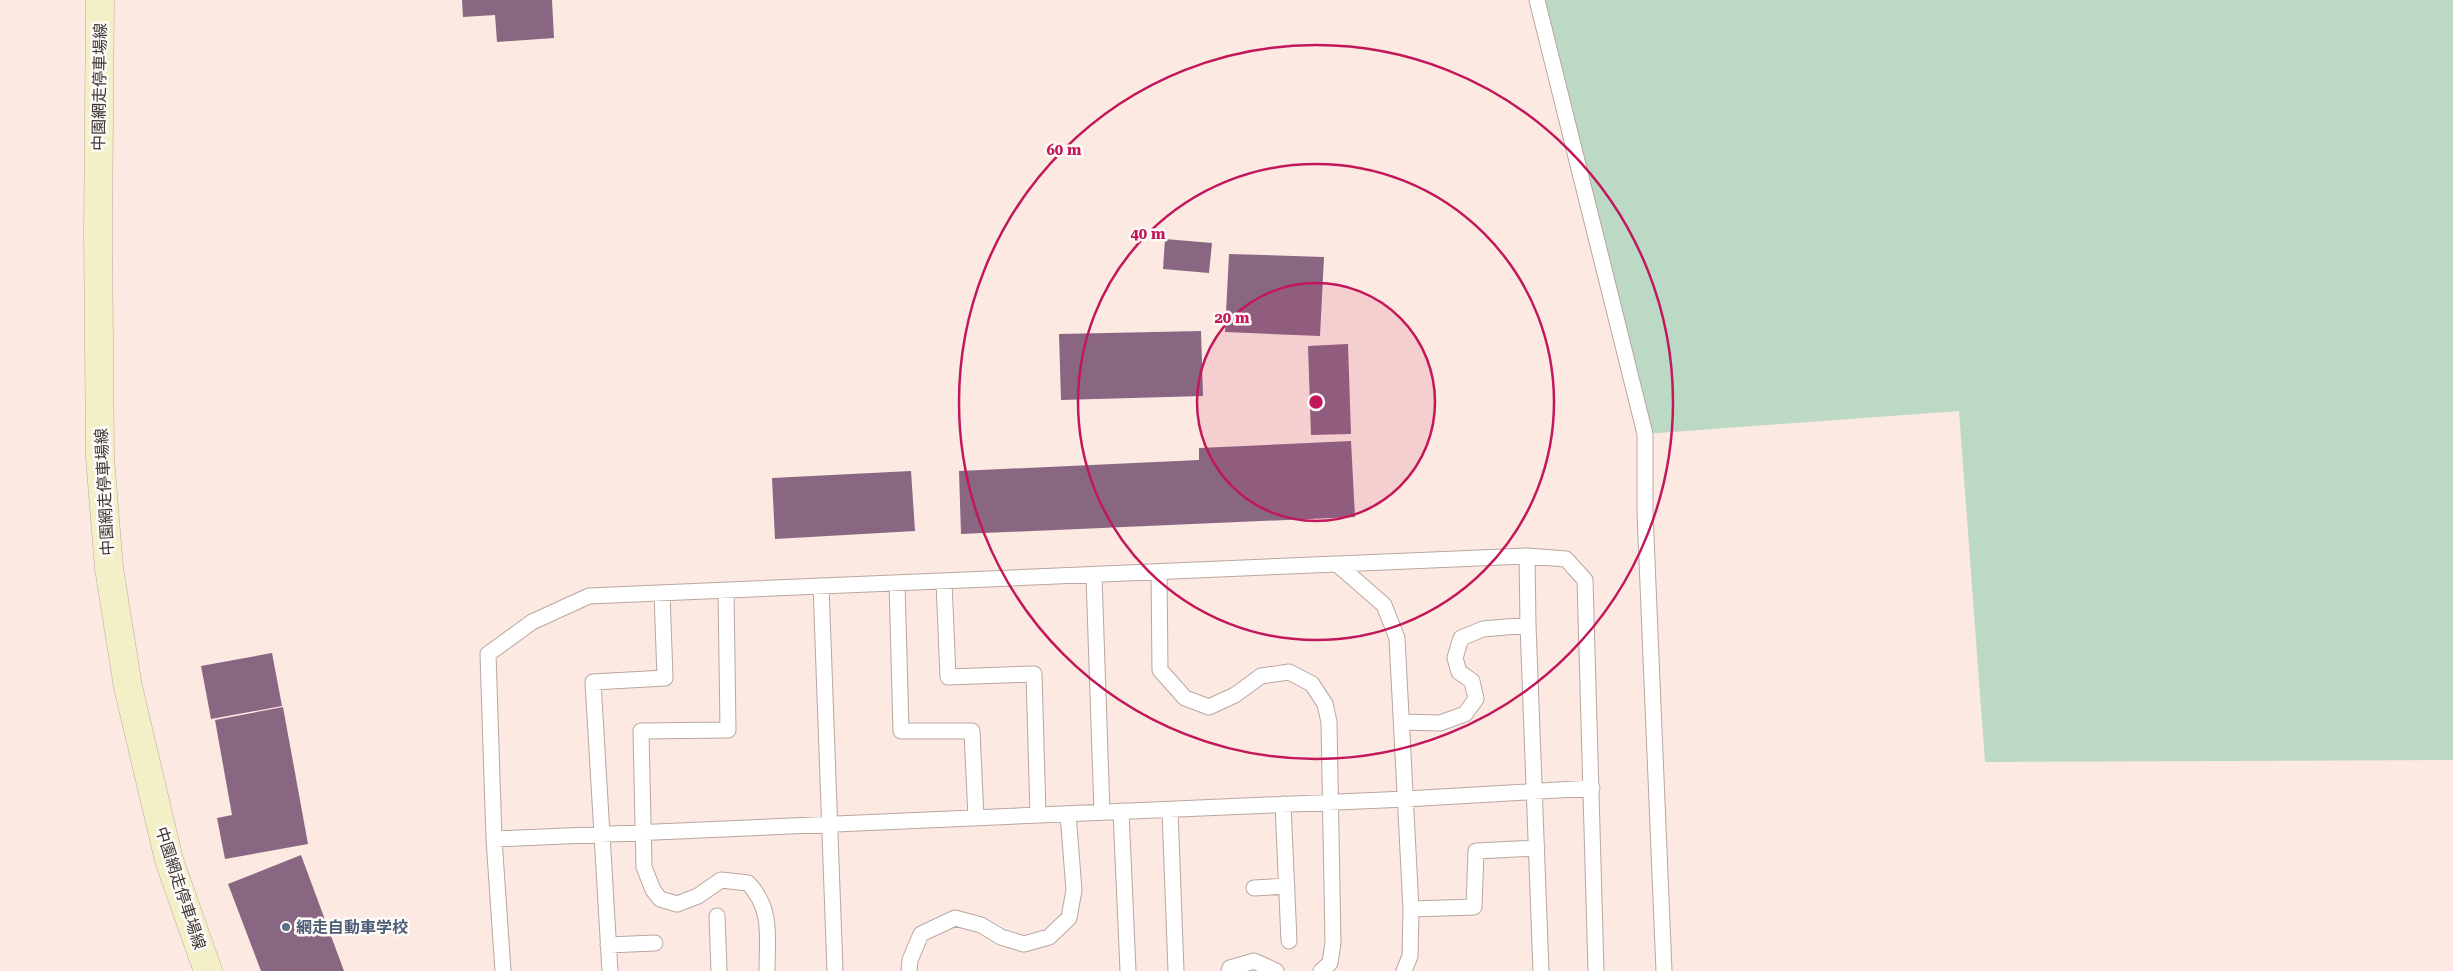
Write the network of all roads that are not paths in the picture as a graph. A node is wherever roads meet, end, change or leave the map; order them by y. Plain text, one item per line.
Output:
1 (100, 0) edge
2 (1537, 0) edge
3 (1527, 556) junction
4 (1337, 564) junction
5 (1159, 572) junction
6 (1094, 576) junction
7 (944, 582) junction
8 (897, 583) junction
9 (821, 586) junction
10 (726, 591) junction
11 (662, 593) junction
12 (1528, 625) junction
13 (1402, 722) junction
14 (1592, 788) junction
15 (1535, 791) junction
16 (1406, 799) junction
17 (1329, 802) junction
18 (1283, 804) junction
19 (1170, 810) junction
20 (1121, 811) junction
21 (1102, 812) junction
22 (1068, 814) junction
23 (1038, 815) junction
24 (976, 818) junction
25 (830, 824) junction
26 (642, 833) junction
27 (602, 834) junction
28 (494, 839) junction
29 (1537, 848) junction
30 (1287, 886) junction
31 (1254, 888) dead end
32 (1410, 909) junction
33 (717, 916) dead end
34 (1290, 940) dead end
35 (655, 943) dead end
36 (608, 945) junction
37 (208, 971) edge
38 (503, 971) edge
39 (610, 971) edge
40 (718, 971) edge
41 (767, 971) edge
42 (835, 971) edge
43 (910, 971) edge
44 (1128, 971) edge
45 (1176, 971) edge
46 (1229, 971) edge
47 (1276, 971) edge
48 (1321, 971) edge
49 (1404, 971) edge
50 (1541, 971) edge
51 (1596, 971) edge
52 (1664, 971) edge

1 - 37 main road, 中園網走停車場線
2 - 52 lane
3 - 4 lane
3 - 12 lane
3 - 14 lane
4 - 5 lane
4 - 13 lane
5 - 6 lane
5 - 17 lane
6 - 7 lane
6 - 21 lane
7 - 8 lane
7 - 23 lane
8 - 9 lane
8 - 24 lane
9 - 10 lane
9 - 25 lane
10 - 11 lane
10 - 26 lane
11 - 27 lane
11 - 28 lane
12 - 13 lane
12 - 15 lane
13 - 16 lane
14 - 15 lane
14 - 51 lane
15 - 16 lane
15 - 29 lane
16 - 17 lane
16 - 32 lane
17 - 18 lane
17 - 48 lane
18 - 19 lane
18 - 30 lane
19 - 20 lane
19 - 45 lane
20 - 21 lane
20 - 44 lane
21 - 22 lane
22 - 23 lane
22 - 43 lane
23 - 24 lane
24 - 25 lane
25 - 26 lane
25 - 42 lane
26 - 27 lane
26 - 41 lane
27 - 28 lane
27 - 36 lane
28 - 38 lane
29 - 32 lane
29 - 50 lane
30 - 31 lane
30 - 34 lane
32 - 49 lane
33 - 40 lane
35 - 36 lane
36 - 39 lane
46 - 47 lane

